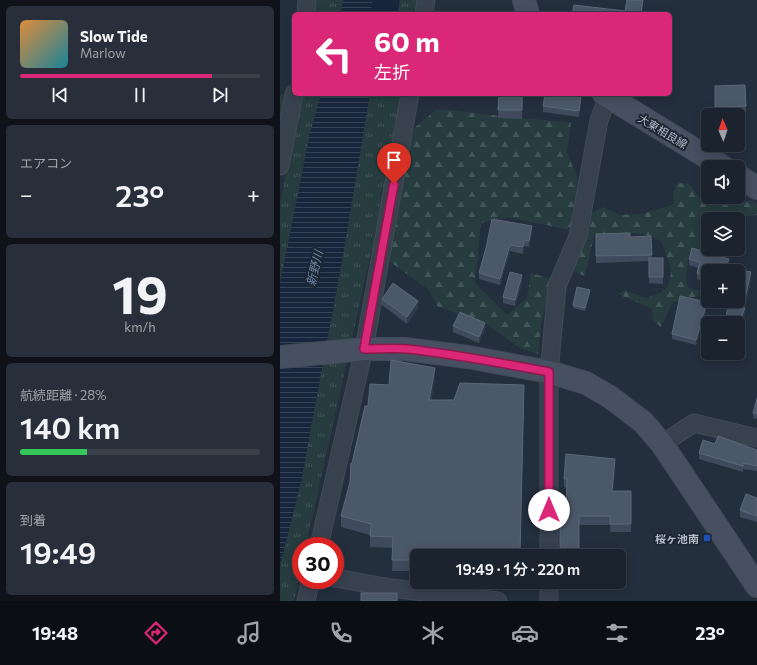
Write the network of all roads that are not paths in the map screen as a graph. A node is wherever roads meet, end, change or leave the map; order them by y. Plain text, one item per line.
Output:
1 (307, 0) edge
2 (426, 0) edge
3 (524, 0) edge
4 (306, 12) edge
5 (424, 12) edge
6 (527, 12) edge
7 (294, 96) edge
8 (410, 96) edge
9 (606, 96) edge
10 (608, 96) edge
11 (712, 160) edge
12 (280, 166) edge
13 (745, 180) edge
14 (757, 188) edge
15 (358, 350) junction
16 (280, 357) edge
17 (549, 372) junction
18 (757, 438) edge
19 (662, 444) junction
20 (321, 537) edge
21 (549, 549) edge
22 (344, 580) edge
23 (757, 586) edge
24 (309, 589) edge
25 (549, 589) edge
26 (306, 601) edge
27 (498, 601) edge
28 (549, 601) edge

1 - 4 street
2 - 5 street
3 - 6 street
7 - 12 street
8 - 15 street
9 - 17 street
10 - 11 street, 大東相良線
13 - 14 street
15 - 16 street
15 - 17 street
15 - 20 street
17 - 19 street
17 - 21 street
18 - 19 street
19 - 23 street
22 - 27 street
24 - 26 street
25 - 28 street

